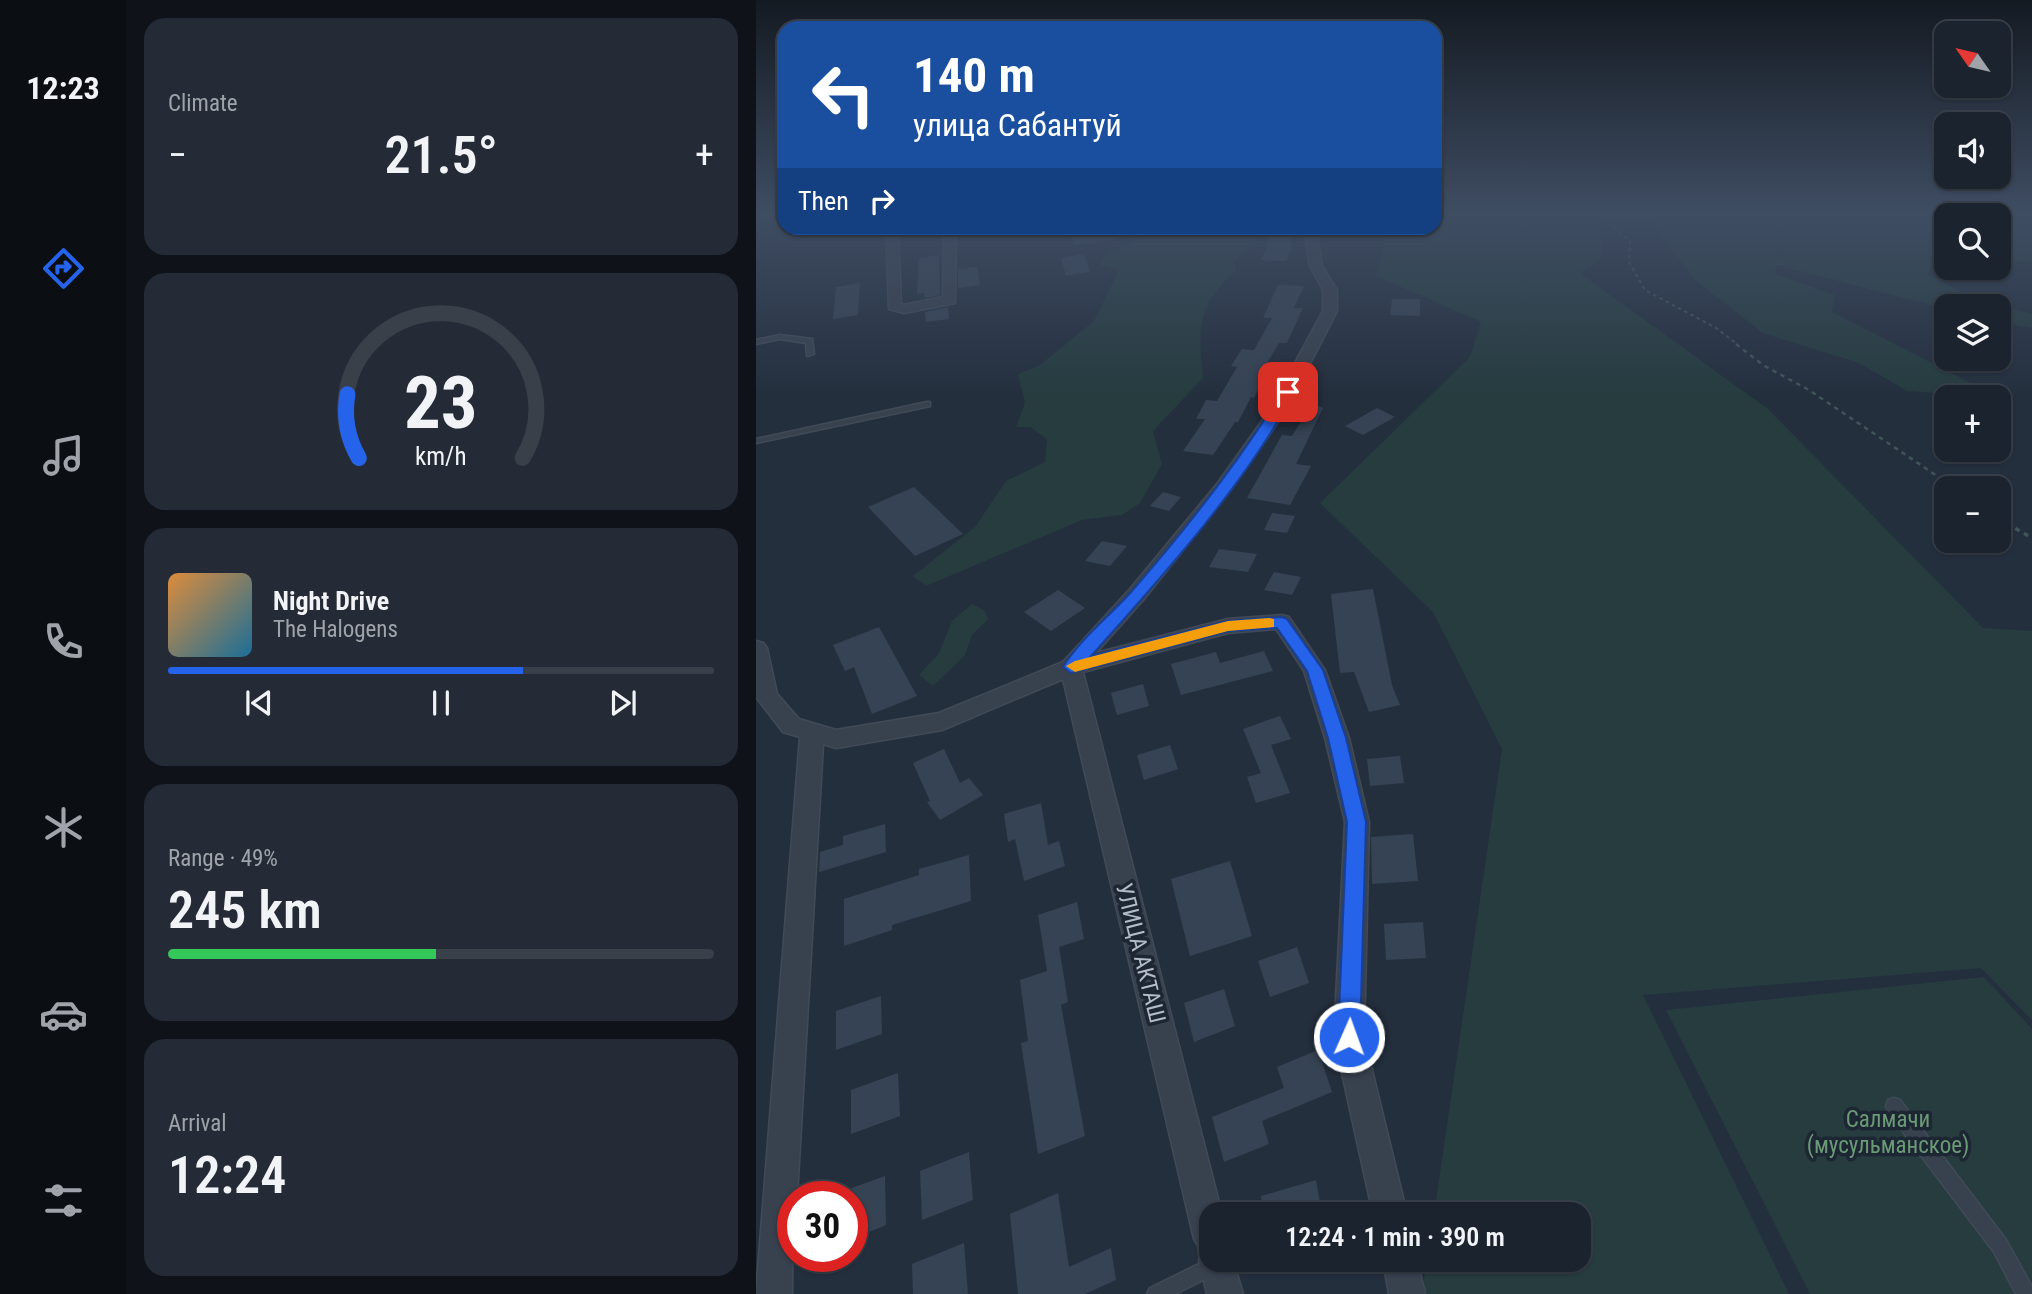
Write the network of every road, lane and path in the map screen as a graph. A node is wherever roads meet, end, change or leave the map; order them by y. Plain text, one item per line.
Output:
1 (893, 274) edge
2 (950, 274) edge
3 (1321, 274) edge
4 (1636, 274) edge
5 (756, 342) edge
6 (810, 354) dead end
7 (927, 404) dead end
8 (756, 441) edge
9 (1937, 476) edge
10 (2011, 526) edge
11 (2032, 538) edge
12 (756, 648) edge
13 (1071, 667) junction
14 (812, 732) junction
15 (1894, 1106) dead end
16 (1202, 1202) edge
17 (1387, 1202) edge
18 (1201, 1272) edge
19 (1402, 1272) edge
20 (774, 1294) edge
21 (1156, 1294) edge
22 (1407, 1294) edge
23 (2026, 1294) edge

1 - 2 street
3 - 13 street
4 - 9 path
5 - 6 lane
7 - 8 lane
10 - 11 path
12 - 14 street
13 - 14 street
13 - 16 street, УЛИЦА АКТАШ
13 - 17 street
14 - 20 street
15 - 23 lane
18 - 21 lane
19 - 22 street

